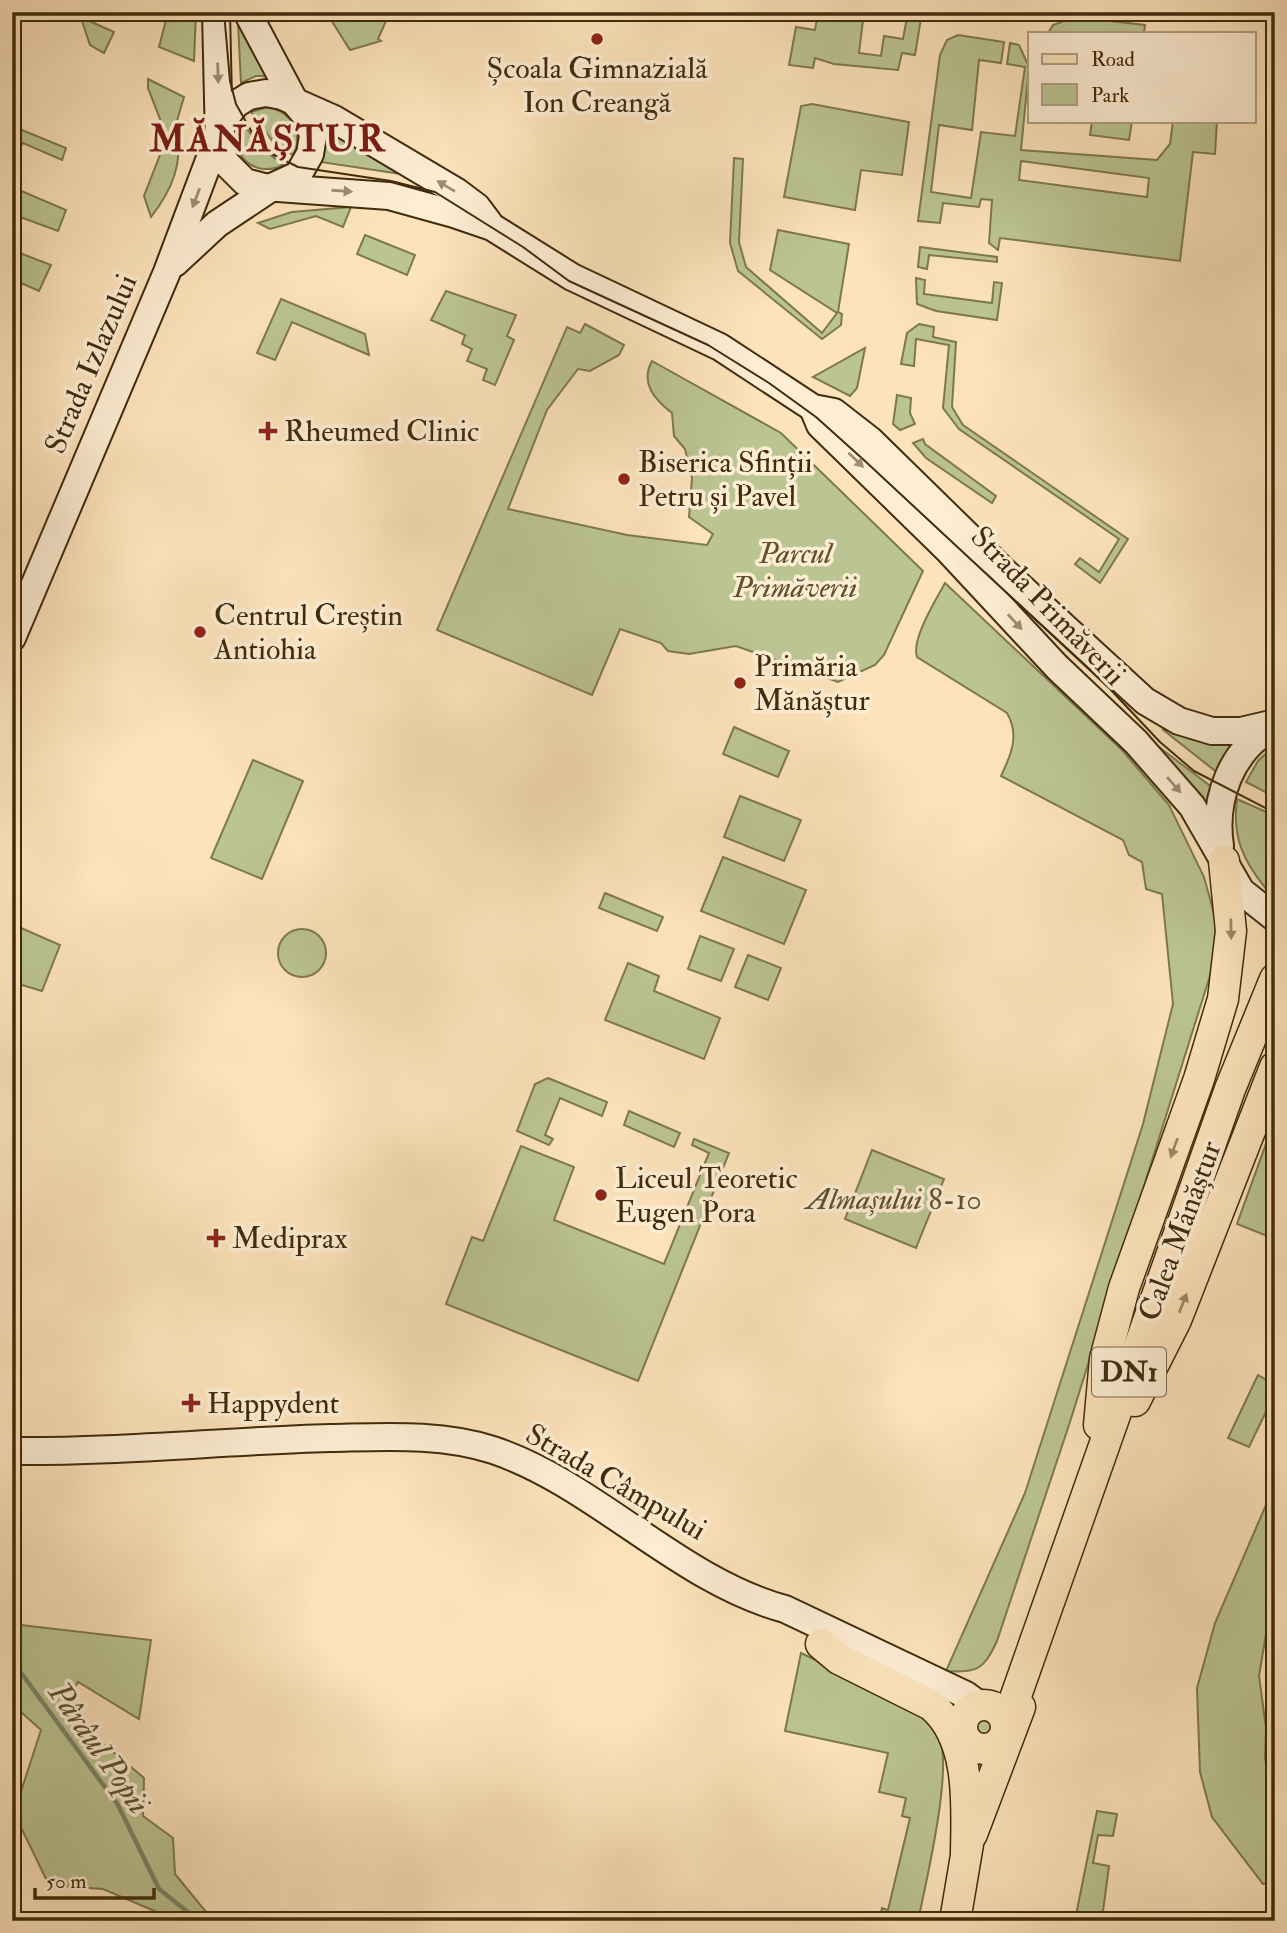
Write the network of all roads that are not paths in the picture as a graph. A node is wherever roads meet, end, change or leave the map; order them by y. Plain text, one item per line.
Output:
1 (216, 12) edge
2 (247, 12) edge
3 (296, 104) junction
4 (220, 134) junction
5 (274, 186) junction
6 (492, 227) junction
7 (167, 272) junction
8 (813, 408) junction
9 (12, 638) edge
10 (1275, 725) edge
11 (1224, 861) junction
12 (1275, 918) edge
13 (1275, 979) edge
14 (1275, 1067) edge
15 (12, 1451) edge
16 (1094, 1471) junction
17 (760, 1602) junction
18 (1035, 1634) junction
19 (821, 1644) junction
20 (992, 1720) junction
21 (964, 1735) junction
22 (968, 1843) junction
23 (954, 1921) edge

1 -> 4 main road, Strada Primăverii
2 - 3 main road
3 - 4 main road, Strada Primăverii
3 - 5 main road
6 -> 3 main road, Strada Primăverii
4 - 5 main road, Strada Primăverii
4 -> 7 main road, Strada Izlazului
5 -> 6 main road, Strada Primăverii
5 - 7 main road, Strada Izlazului
6 - 8 main road, Strada Primăverii
7 - 9 main road, Strada Izlazului
8 - 10 main road, Strada Primăverii
8 -> 11 main road, Strada Primăverii
10 - 11 main road, Strada Primăverii
11 - 12 main road, Strada Primăverii
11 -> 16 main road
13 - 16 main road, Calea Mănăștur / DN1
16 -> 14 main road
15 - 17 main road, Strada Câmpului
16 - 18 main road, Calea Mănăștur / DN1
17 - 19 main road, Strada Câmpului
17 - 20 main road, Strada Câmpului
18 - 20 main road, Calea Mănăștur / DN1
18 - 22 main road
19 - 21 main road, Strada Câmpului
19 - 22 main road
20 - 21 main road
20 - 22 main road, Calea Mănăștur / DN1
21 - 22 main road, Calea Mănăștur / DN1
22 - 23 main road, Calea Mănăștur / DN1

